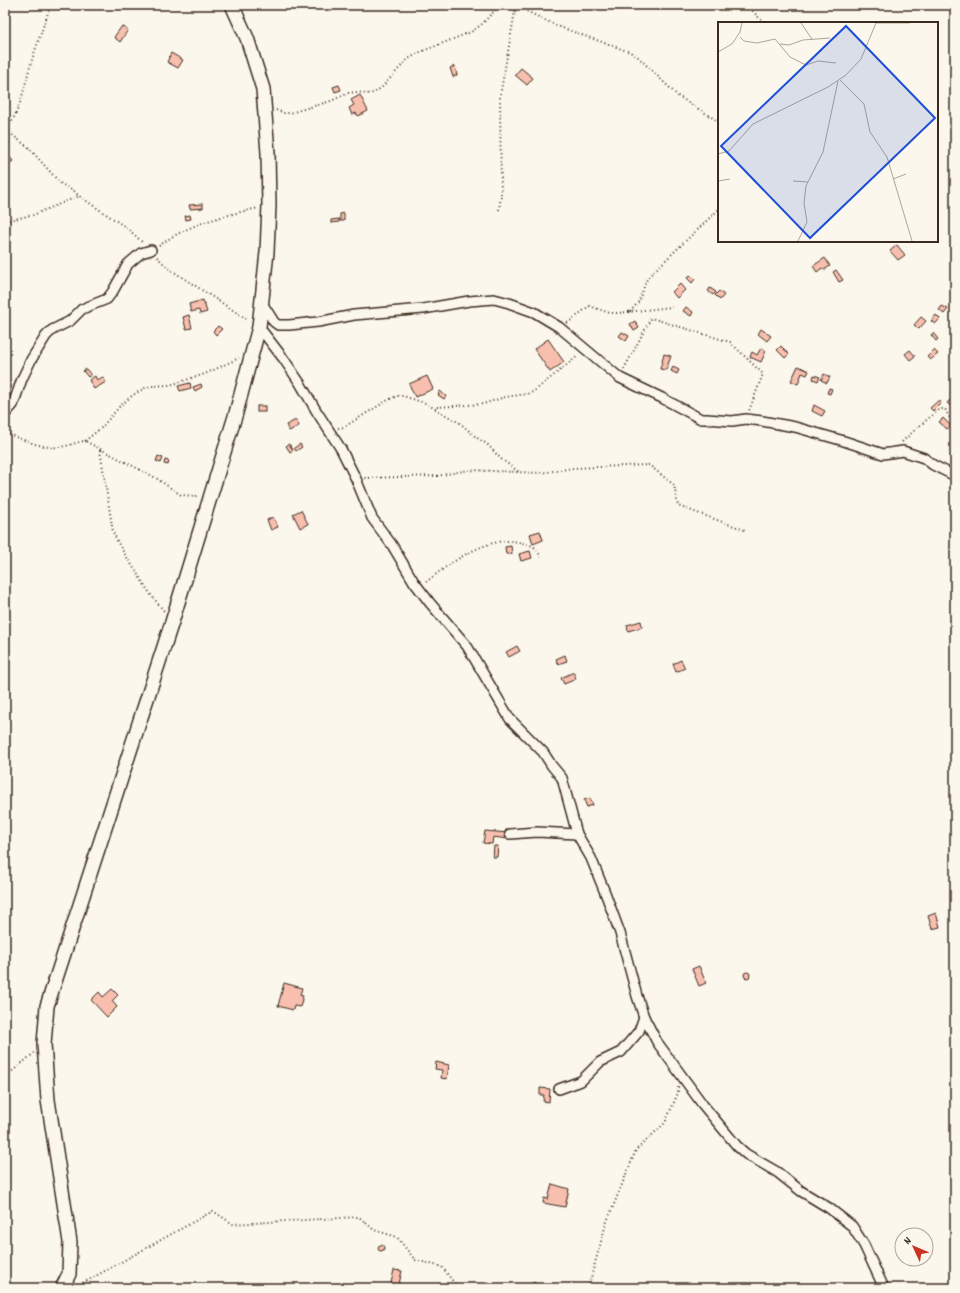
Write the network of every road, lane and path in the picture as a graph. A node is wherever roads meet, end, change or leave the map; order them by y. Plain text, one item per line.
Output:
1 (51, 5) edge
2 (232, 5) edge
3 (500, 5) edge
4 (516, 5) edge
5 (747, 5) edge
6 (763, 22) edge
7 (264, 104) junction
8 (718, 121) edge
9 (6, 131) edge
10 (80, 196) junction
11 (269, 205) junction
12 (499, 210) dead end
13 (718, 210) edge
14 (5, 221) edge
15 (152, 251) junction
16 (262, 303) junction
17 (672, 307) dead end
18 (630, 312) junction
19 (259, 327) junction
20 (559, 327) junction
21 (586, 349) junction
22 (253, 352) junction
23 (620, 378) junction
24 (435, 408) junction
25 (5, 414) edge
26 (746, 419) junction
27 (327, 428) junction
28 (955, 428) edge
29 (5, 433) edge
30 (85, 441) junction
31 (902, 442) dead end
32 (100, 450) junction
33 (519, 472) junction
34 (955, 476) edge
35 (356, 479) junction
36 (211, 495) junction
37 (745, 530) dead end
38 (541, 557) dead end
39 (419, 588) junction
40 (172, 622) junction
41 (510, 834) dead end
42 (577, 834) junction
43 (644, 1017) junction
44 (44, 1044) junction
45 (678, 1071) junction
46 (5, 1075) edge
47 (559, 1089) dead end
48 (62, 1288) edge
49 (74, 1288) edge
50 (458, 1288) edge
51 (588, 1288) edge
52 (884, 1288) edge

1 - 9 path
2 - 7 street
3 - 7 path
4 - 8 path
4 - 12 path
5 - 6 path
7 - 11 street
9 - 10 path
10 - 14 path
10 - 15 path
11 - 15 path
11 - 16 street
13 - 18 path
15 - 19 path
15 - 25 street
16 - 19 street
16 - 20 street
17 - 18 path
18 - 20 path
19 - 22 street
19 - 27 street
20 - 21 street
21 - 23 street
21 - 24 path
22 - 30 path
22 - 36 street
23 - 26 street
23 - 26 path
24 - 27 path
24 - 33 path
26 - 34 street
27 - 35 street
28 - 31 path
29 - 30 path
30 - 32 path
32 - 36 path
32 - 40 path
33 - 35 path
33 - 37 path
35 - 39 street
36 - 40 street
38 - 39 path
39 - 42 street
40 - 44 street
41 - 42 street
42 - 43 street
43 - 45 street
43 - 47 street
44 - 46 path
44 - 48 street
45 - 51 path
45 - 52 street
49 - 50 path

